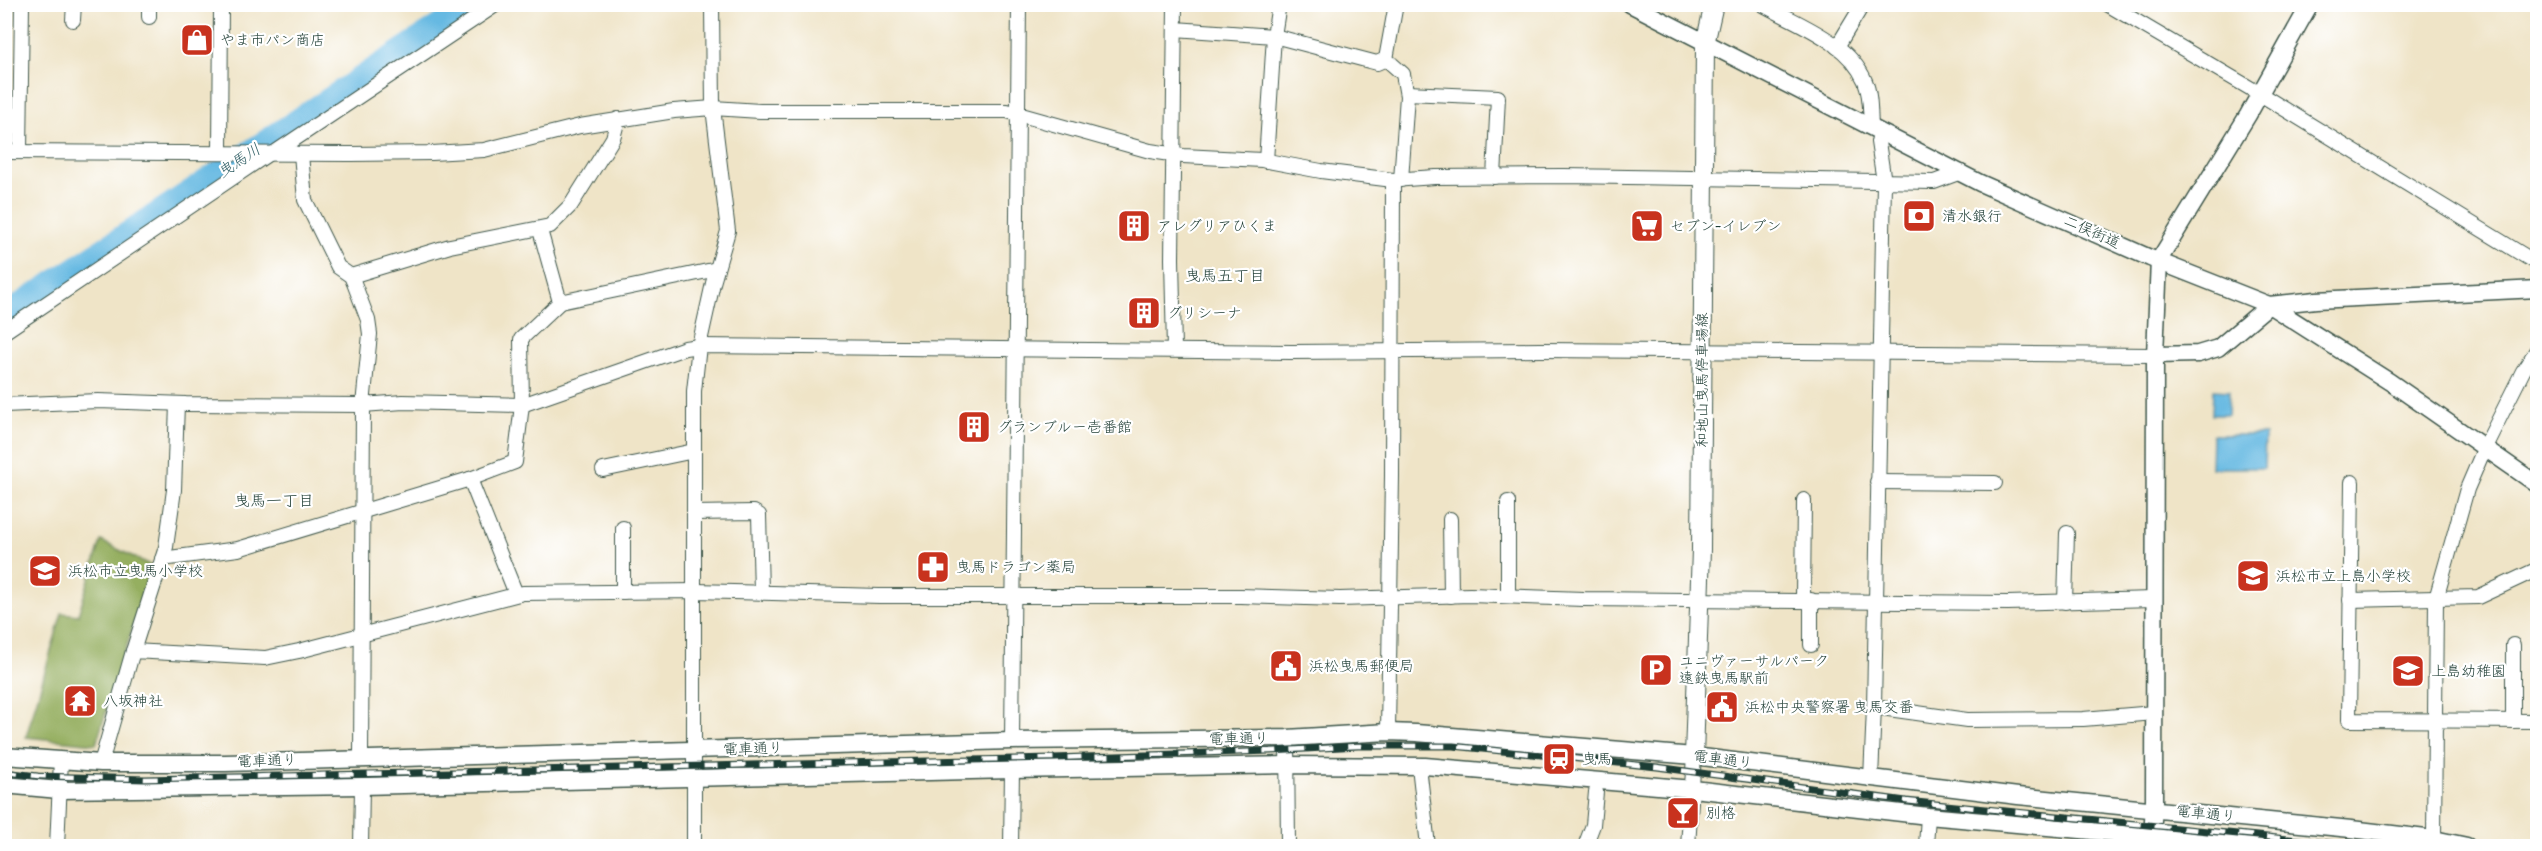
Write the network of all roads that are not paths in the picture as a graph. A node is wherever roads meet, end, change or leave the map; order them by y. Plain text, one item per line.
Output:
1 (22, 4) edge
2 (74, 4) edge
3 (221, 4) edge
4 (497, 4) edge
5 (712, 4) edge
6 (1019, 4) edge
7 (1175, 4) edge
8 (1279, 4) edge
9 (1396, 4) edge
10 (1630, 4) edge
11 (1714, 4) edge
12 (1762, 4) edge
13 (1863, 4) edge
14 (2108, 4) edge
15 (2310, 4) edge
16 (2533, 4) edge
17 (2538, 7) edge
18 (73, 20) dead end
19 (1175, 29) junction
20 (1274, 36) junction
21 (1705, 44) junction
22 (1837, 47) junction
23 (1386, 59) junction
24 (1407, 93) junction
25 (2260, 94) junction
26 (713, 108) junction
27 (1017, 114) junction
28 (618, 119) junction
29 (1875, 130) junction
30 (20, 151) junction
31 (4, 152) edge
32 (220, 152) junction
33 (269, 154) junction
34 (302, 154) junction
35 (1174, 154) junction
36 (1266, 161) junction
37 (1961, 172) junction
38 (1494, 177) junction
39 (1704, 178) junction
40 (1397, 180) junction
41 (1884, 182) junction
42 (540, 230) junction
43 (2159, 260) junction
44 (2538, 264) edge
45 (717, 269) junction
46 (351, 276) junction
47 (2538, 289) edge
48 (560, 302) junction
49 (2269, 305) junction
50 (4, 332) edge
51 (699, 346) junction
52 (1016, 348) junction
53 (2538, 348) edge
54 (1174, 350) junction
55 (1393, 351) junction
56 (1703, 351) junction
57 (1880, 353) junction
58 (2155, 355) junction
59 (177, 404) junction
60 (4, 405) edge
61 (363, 405) junction
62 (522, 405) junction
63 (2485, 447) junction
64 (694, 451) junction
65 (603, 470) dead end
66 (470, 479) junction
67 (1877, 482) junction
68 (2352, 482) dead end
69 (1995, 483) dead end
70 (2538, 485) edge
71 (1804, 500) dead end
72 (1508, 502) dead end
73 (362, 511) junction
74 (694, 513) junction
75 (1450, 519) dead end
76 (623, 528) dead end
77 (2067, 533) dead end
78 (162, 559) junction
79 (2538, 569) edge
80 (696, 591) junction
81 (623, 592) junction
82 (761, 592) junction
83 (516, 594) junction
84 (1451, 596) junction
85 (1508, 596) junction
86 (1013, 597) junction
87 (1390, 598) junction
88 (1699, 599) junction
89 (2154, 599) junction
90 (2436, 599) junction
91 (1807, 600) junction
92 (1876, 600) junction
93 (2350, 600) junction
94 (2065, 602) junction
95 (362, 634) junction
96 (1811, 645) dead end
97 (2513, 645) dead end
98 (133, 651) junction
99 (1874, 707) junction
100 (2154, 714) junction
101 (2513, 721) junction
102 (2538, 721) edge
103 (2435, 722) junction
104 (1388, 732) junction
105 (1287, 738) junction
106 (1012, 741) junction
107 (693, 750) junction
108 (4, 756) edge
109 (1694, 756) junction
110 (361, 759) junction
111 (61, 760) junction
112 (101, 763) junction
113 (1287, 765) junction
114 (1419, 766) junction
115 (1011, 770) junction
116 (694, 777) junction
117 (1871, 779) junction
118 (4, 785) edge
119 (362, 786) junction
120 (1693, 789) junction
121 (59, 790) junction
122 (1596, 792) dead end
123 (2154, 808) junction
124 (1928, 816) junction
125 (2434, 839) junction
126 (2152, 841) edge
127 (57, 846) edge
128 (361, 846) edge
129 (694, 846) edge
130 (1011, 846) edge
131 (1288, 846) edge
132 (1428, 846) edge
133 (1585, 846) edge
134 (1688, 846) edge
135 (1926, 846) edge
136 (2257, 846) edge
137 (2466, 846) edge

1 - 30 street
2 - 18 street
3 - 32 street
4 - 33 street
5 - 26 street
6 - 27 street
7 - 19 street
8 - 20 street
9 - 23 street
10 - 21 street, 二俣街道
11 - 21 main road, 和地山曳馬停車場線
12 - 22 street
13 - 22 street
14 - 25 street
15 - 25 street
16 - 17 street
19 - 20 street
19 - 35 street
20 - 23 street
20 - 36 street
21 - 29 street, 二俣街道
21 - 39 main road, 和地山曳馬停車場線
22 - 29 street
23 - 24 street
24 - 38 street
24 - 40 street
25 - 43 street
25 - 44 street
26 - 27 street
26 - 28 street
26 - 45 street
27 - 35 street
27 - 52 street
28 - 34 street
28 - 42 street
29 - 37 street, 二俣街道
29 - 41 street
30 - 31 street
30 - 32 street
32 - 33 street
33 - 34 street
33 - 50 street
34 - 46 street
35 - 36 street
35 - 54 street
36 - 40 street
37 - 41 street
37 - 43 street, 二俣街道
38 - 39 street
38 - 40 street
39 - 41 street
39 - 56 main road, 和地山曳馬停車場線
40 - 55 street
41 - 57 street
42 - 46 street
42 - 48 street
43 - 49 street, 二俣街道
43 - 58 street
45 - 48 street
45 - 51 street
46 - 61 street
47 - 49 street
48 - 62 street
49 - 58 street
49 - 63 street, 二俣街道
51 - 52 street
51 - 62 street
51 - 64 street
52 - 54 street
52 - 86 street
53 - 63 street
54 - 55 street
55 - 56 street
55 - 87 street
56 - 57 street
56 - 88 main road, 和地山曳馬停車場線
57 - 58 street
57 - 67 street
58 - 89 street
59 - 60 street
59 - 61 street
59 - 78 street
61 - 62 street
61 - 73 street
62 - 66 street
63 - 70 street, 二俣街道
63 - 90 street
64 - 65 street
64 - 74 street
66 - 73 street
66 - 83 street
67 - 69 street
67 - 92 street
68 - 93 street
71 - 91 street
72 - 85 street
73 - 78 street
73 - 95 street
74 - 80 street
74 - 82 street
75 - 84 street
76 - 81 street
77 - 94 street
78 - 98 street
79 - 90 street
80 - 81 street
80 - 82 street
80 - 107 street
81 - 83 street
82 - 86 street
83 - 95 street
84 - 85 street
84 - 87 street
85 - 88 street
86 - 87 street
86 - 106 street
87 - 104 street
88 - 91 street
88 - 109 main road, 和地山曳馬停車場線
89 - 94 street
89 - 100 street
90 - 93 street
90 - 103 street
91 - 92 street
91 - 96 street
92 - 94 street
92 - 99 street
93 - 103 street
95 - 98 street
95 - 110 street
97 - 101 street
98 - 112 street
99 - 100 street
99 - 117 street
100 - 123 street
101 - 102 street
101 - 103 street
103 - 125 street
104 - 105 street, 電車通り
104 - 109 street, 電車通り
105 - 106 street, 電車通り
105 - 113 street
106 - 107 street, 電車通り
107 - 110 street, 電車通り
107 - 116 street
108 - 111 street, 電車通り
109 - 117 street, 電車通り
109 - 120 street
110 - 112 street, 電車通り
111 - 112 street, 電車通り
111 - 121 street
113 - 114 street, 電車通り
113 - 115 street, 電車通り
113 - 131 street
114 - 120 street, 電車通り
114 - 132 street
115 - 116 street, 電車通り
115 - 130 street
116 - 119 street, 電車通り
116 - 129 street
117 - 123 street, 電車通り
118 - 121 street, 電車通り
119 - 121 street, 電車通り
119 - 128 street
120 - 124 street, 電車通り
120 - 134 street
121 - 127 street
122 - 133 street
123 - 125 street, 電車通り
123 - 126 street
124 - 126 street, 電車通り
124 - 135 street
125 - 137 street, 電車通り
126 - 136 street, 電車通り

